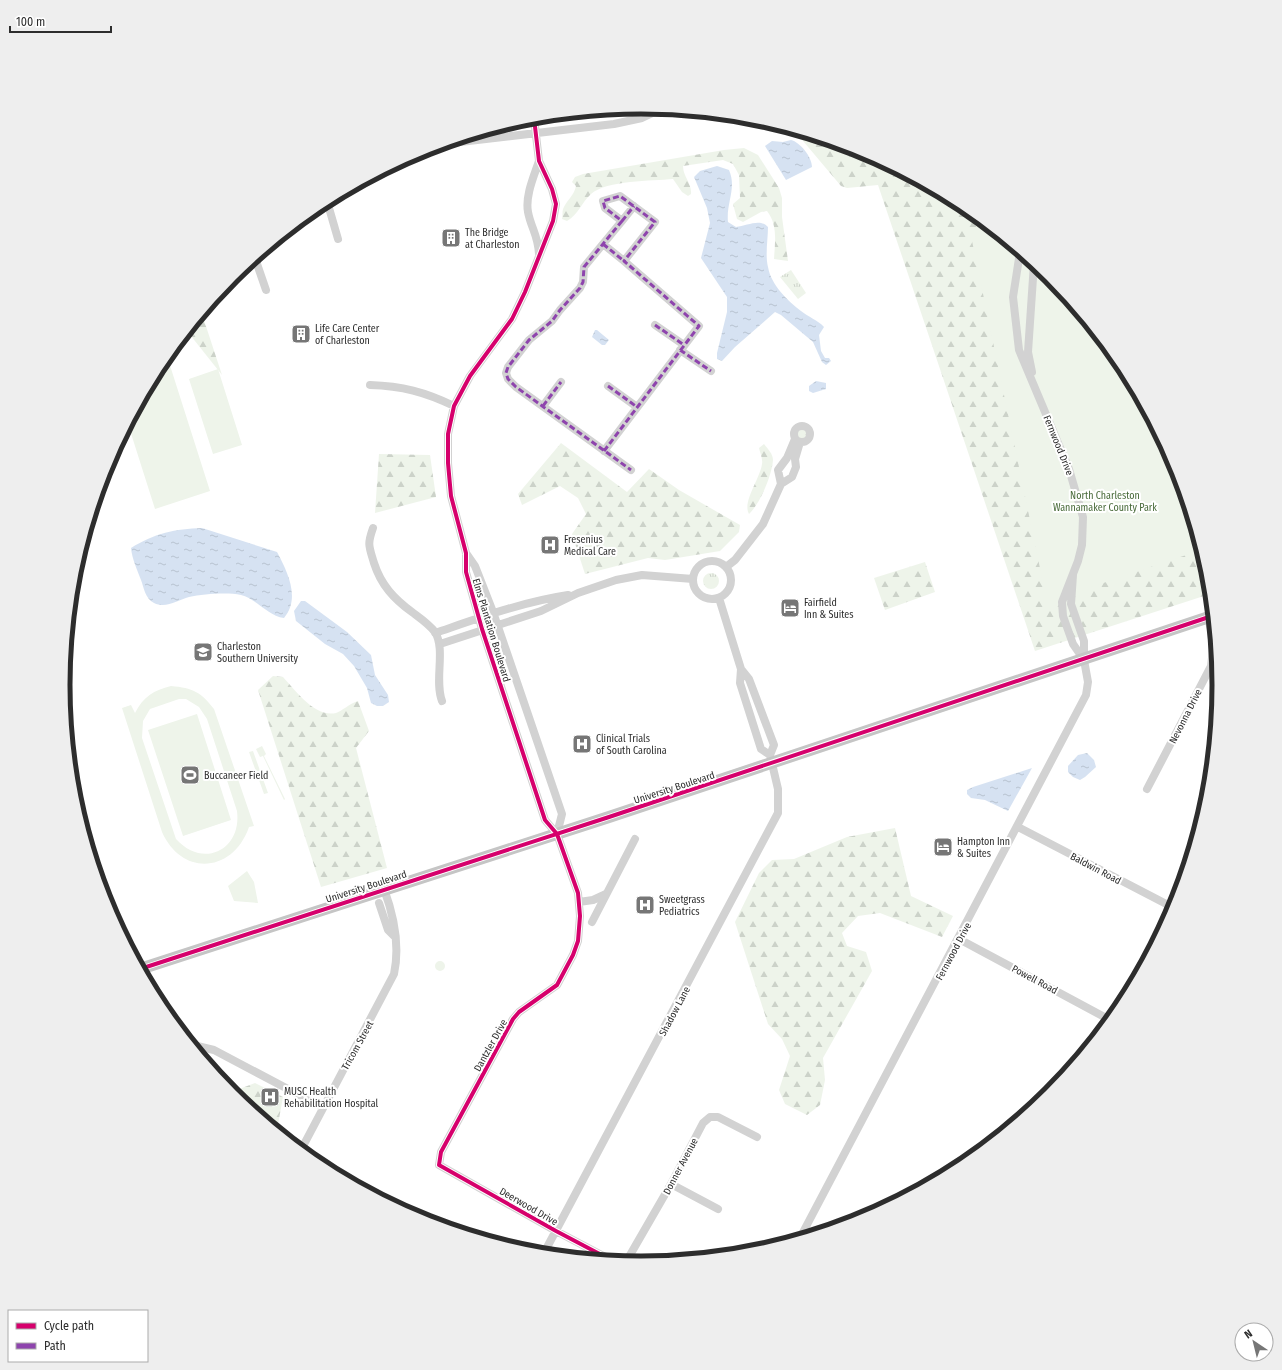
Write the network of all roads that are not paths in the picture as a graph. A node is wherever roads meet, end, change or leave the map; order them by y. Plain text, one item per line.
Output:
1 (650, 114) edge
2 (534, 124) edge
3 (535, 134) junction
4 (465, 142) edge
5 (539, 161) junction
6 (634, 206) junction
7 (329, 207) edge
8 (622, 221) junction
9 (338, 239) dead end
10 (603, 244) junction
11 (539, 254) junction
12 (1019, 258) edge
13 (624, 261) junction
14 (257, 263) edge
15 (1033, 271) edge
16 (266, 290) dead end
17 (655, 325) dead end
18 (682, 348) junction
19 (711, 371) dead end
20 (561, 382) dead end
21 (370, 385) dead end
22 (608, 386) dead end
23 (1035, 387) junction
24 (454, 406) junction
25 (542, 406) junction
26 (637, 407) junction
27 (604, 450) junction
28 (631, 470) dead end
29 (781, 484) junction
30 (373, 528) dead end
31 (466, 553) junction
32 (726, 567) junction
33 (693, 579) junction
34 (578, 593) junction
35 (719, 598) junction
36 (493, 612) junction
37 (479, 618) junction
38 (1208, 618) edge
39 (497, 626) junction
40 (482, 629) junction
41 (435, 633) junction
42 (440, 644) junction
43 (1084, 660) junction
44 (1211, 664) edge
45 (741, 669) junction
46 (442, 701) dead end
47 (771, 759) junction
48 (1147, 789) dead end
49 (1018, 827) junction
50 (557, 834) junction
51 (635, 839) dead end
52 (384, 889) junction
53 (607, 893) junction
54 (579, 902) junction
55 (379, 903) dead end
56 (1168, 905) edge
57 (592, 922) dead end
58 (394, 936) junction
59 (959, 939) junction
60 (145, 967) edge
61 (1105, 1017) edge
62 (200, 1047) edge
63 (322, 1108) junction
64 (757, 1137) dead end
65 (303, 1145) edge
66 (439, 1165) joint
67 (671, 1184) junction
68 (718, 1209) dead end
69 (556, 1232) junction
70 (803, 1233) edge
71 (547, 1248) edge
72 (600, 1255) edge
73 (630, 1256) edge

1 - 3 street
2 - 3 street, Elms Plantation Boulevard
3 - 4 street
3 - 5 street, Elms Plantation Boulevard
5 - 11 street, Elms Plantation Boulevard
5 - 11 street, Elms Plantation Boulevard
6 - 8 street
6 - 8 street
6 - 13 street
7 - 9 street
8 - 10 street
10 - 13 street
10 - 25 street
11 - 24 street, Elms Plantation Boulevard
12 - 23 street
13 - 18 street
14 - 16 street
15 - 23 street
17 - 18 street
18 - 19 street
18 - 26 street
20 - 25 street
21 - 24 street
22 - 26 street
23 - 43 street, Fernwood Drive
24 - 31 street, Elms Plantation Boulevard
25 - 27 street
26 - 27 street
27 - 28 street
29 - 29 street
29 - 32 street
30 - 41 street
31 - 36 street, Elms Plantation Boulevard
31 - 37 street, Elms Plantation Boulevard
32 - 33 street
32 - 35 street
33 - 34 street
33 - 35 street
34 - 36 street
34 - 39 street
35 - 45 street
36 - 37 street
36 - 39 street, Elms Plantation Boulevard
37 - 40 street, Elms Plantation Boulevard
37 - 41 street
38 - 43 main road, University Boulevard
39 - 40 street
39 - 50 street, Elms Plantation Boulevard
40 - 42 street
40 - 50 street, Elms Plantation Boulevard
41 - 42 street
42 - 46 street
43 - 47 main road, University Boulevard
43 - 49 street, Fernwood Drive
44 - 48 street, Nevonna Drive
45 - 47 street
45 - 47 street, Shadow Lane
47 - 50 main road, University Boulevard
47 - 69 street, Shadow Lane
49 - 56 street, Baldwin Road
49 - 59 street, Fernwood Drive
50 - 52 main road, University Boulevard
50 - 54 street, Dantzler Drive
51 - 53 street
52 - 58 street, Tricom Street
52 - 60 main road, University Boulevard
53 - 54 street
53 - 57 street
54 - 66 street, Dantzler Drive
55 - 58 street, Tricom Street
58 - 63 street, Tricom Street
59 - 61 street, Powell Road
59 - 70 street, Fernwood Drive
62 - 63 street
63 - 65 street, Tricom Street
64 - 67 street, Donner Avenue
66 - 69 street, Deerwood Drive
67 - 68 street
67 - 73 street, Donner Avenue
69 - 71 street, Shadow Lane
69 - 72 street, Deerwood Drive

